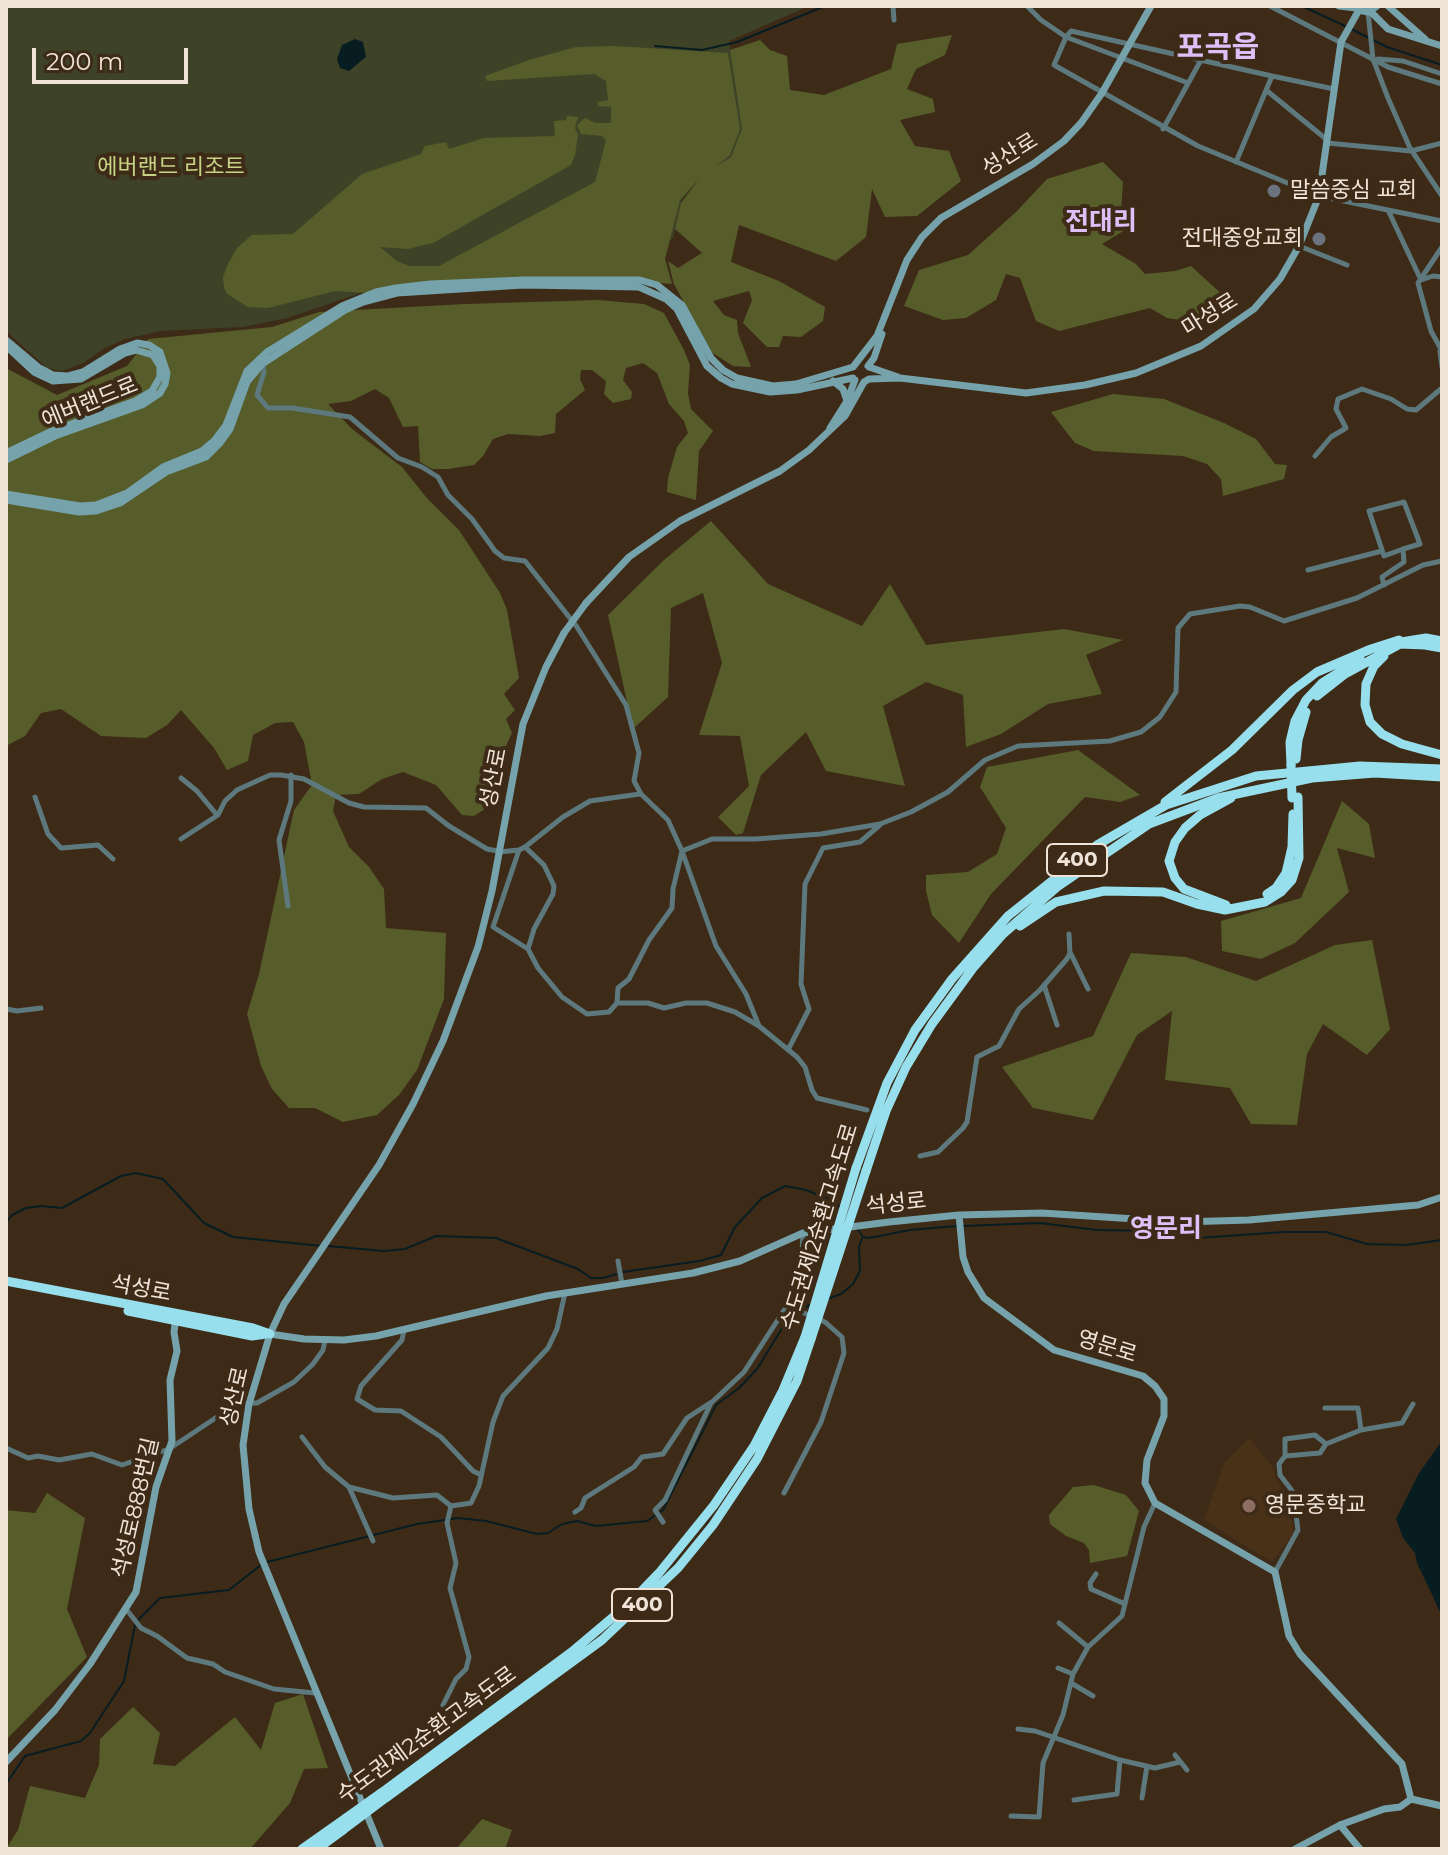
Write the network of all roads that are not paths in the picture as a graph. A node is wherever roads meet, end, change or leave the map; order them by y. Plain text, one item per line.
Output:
1 (893, 6) edge
2 (1027, 6) edge
3 (1151, 6) edge
4 (1270, 6) edge
5 (1339, 6) edge
6 (1388, 6) edge
7 (1364, 9) edge
8 (894, 20) dead end
9 (1066, 37) junction
10 (1342, 40) junction
11 (1426, 40) junction
12 (1129, 44) junction
13 (1442, 46) edge
14 (1373, 55) junction
15 (1121, 58) junction
16 (1201, 60) junction
17 (1442, 74) edge
18 (1272, 76) junction
19 (1188, 83) junction
20 (1442, 84) edge
21 (1334, 89) junction
22 (1266, 90) junction
23 (1102, 93) junction
24 (1163, 129) junction
25 (1327, 142) junction
26 (1442, 143) edge
27 (1411, 151) junction
28 (1236, 162) junction
29 (1319, 196) junction
30 (1442, 196) edge
31 (1388, 209) junction
32 (1442, 221) edge
33 (1299, 246) junction
34 (1442, 247) edge
35 (1347, 265) dead end
36 (1442, 277) edge
37 (1421, 280) junction
38 (883, 324) junction
39 (877, 336) junction
40 (6, 340) edge
41 (6, 346) edge
42 (877, 351) junction
43 (1441, 351) edge
44 (263, 363) junction
45 (855, 366) junction
46 (869, 366) junction
47 (1442, 367) edge
48 (889, 376) junction
49 (831, 378) junction
50 (854, 379) junction
51 (866, 380) junction
52 (1442, 388) edge
53 (859, 395) junction
54 (847, 401) junction
55 (827, 434) junction
56 (6, 453) edge
57 (1315, 456) dead end
58 (6, 460) edge
59 (9, 497) edge
60 (1403, 549) junction
61 (1382, 551) junction
62 (1442, 561) edge
63 (1308, 570) dead end
64 (1384, 585) junction
65 (1399, 640) junction
66 (1442, 641) edge
67 (1442, 648) edge
68 (1389, 650) junction
69 (1442, 755) edge
70 (1294, 764) junction
71 (1442, 769) edge
72 (291, 775) junction
73 (1442, 777) edge
74 (181, 778) dead end
75 (1241, 792) junction
76 (641, 794) junction
77 (35, 797) dead end
78 (1295, 798) junction
79 (1160, 807) junction
80 (217, 815) junction
81 (880, 824) junction
82 (181, 839) dead end
83 (522, 849) junction
84 (498, 851) junction
85 (682, 851) junction
86 (113, 859) dead end
87 (288, 906) dead end
88 (1003, 934) junction
89 (1069, 934) dead end
90 (528, 949) junction
91 (1070, 954) junction
92 (1044, 985) junction
93 (1088, 989) dead end
94 (617, 1003) junction
95 (41, 1008) dead end
96 (6, 1009) edge
97 (1057, 1025) dead end
98 (759, 1026) junction
99 (788, 1050) junction
100 (867, 1110) dead end
101 (920, 1156) dead end
102 (861, 1169) junction
103 (1442, 1197) edge
104 (959, 1218) junction
105 (803, 1233) junction
106 (618, 1261) dead end
107 (622, 1281) junction
108 (6, 1284) edge
109 (565, 1293) junction
110 (802, 1312) dead end
111 (176, 1317) junction
112 (404, 1330) junction
113 (270, 1334) junction
114 (325, 1340) junction
115 (711, 1403) junction
116 (249, 1404) junction
117 (1413, 1404) dead end
118 (1325, 1408) dead end
119 (1361, 1430) junction
120 (302, 1437) dead end
121 (1326, 1444) junction
122 (6, 1448) edge
123 (170, 1449) junction
124 (1285, 1456) junction
125 (481, 1475) junction
126 (349, 1487) junction
127 (784, 1493) dead end
128 (1155, 1503) junction
129 (450, 1510) junction
130 (575, 1512) dead end
131 (662, 1521) dead end
132 (372, 1537) dead end
133 (1275, 1572) junction
134 (1096, 1574) dead end
135 (1125, 1604) junction
136 (126, 1609) junction
137 (1059, 1623) dead end
138 (1088, 1647) junction
139 (1058, 1668) dead end
140 (1073, 1674) junction
141 (1071, 1683) junction
142 (315, 1693) junction
143 (1093, 1696) dead end
144 (443, 1705) dead end
145 (1018, 1729) dead end
146 (1052, 1737) junction
147 (1175, 1755) dead end
148 (1120, 1760) junction
149 (6, 1762) edge
150 (1180, 1762) junction
151 (1147, 1766) junction
152 (1187, 1770) dead end
153 (384, 1795) junction
154 (1142, 1798) dead end
155 (1411, 1799) junction
156 (1074, 1800) dead end
157 (1442, 1806) edge
158 (1011, 1816) dead end
159 (1340, 1825) junction
160 (302, 1849) edge
161 (317, 1849) edge
162 (381, 1849) edge
163 (1295, 1849) edge
164 (1360, 1849) edge

1 - 8 street
2 - 9 street
3 - 12 street, 성산로
4 - 10 street
5 - 7 street
6 - 11 street
7 - 10 street
7 - 11 street
7 - 14 street
9 - 12 street
9 - 15 street
9 - 23 street
10 - 14 street
10 - 21 street, 마성로
11 - 13 street
12 - 15 street, 성산로
12 - 16 street
14 - 17 street
14 - 20 street
14 - 27 street
15 - 19 street
15 - 23 street, 성산로
16 - 18 street
16 - 19 street
18 - 21 street
18 - 22 street
19 - 24 street
21 - 25 street, 마성로
22 - 25 street
22 - 28 street
23 - 24 street
23 - 38 street, 성산로
24 - 28 street
25 - 27 street
25 - 29 street, 마성로
26 - 27 street
27 - 30 street
28 - 29 street
29 - 31 street
29 - 33 street, 마성로
31 - 32 street
31 - 37 street
33 - 35 street
33 - 48 street, 마성로
34 - 37 street
36 - 37 street
37 - 43 street
38 - 39 street
38 - 42 street
39 - 45 street
39 - 49 street
40 - 58 street, 에버랜드로
41 - 56 street, 에버랜드로
42 - 46 street
42 - 48 street
43 - 47 street
44 - 49 street
44 - 59 street
44 - 76 street
45 - 46 street
45 - 49 street
45 - 50 street
46 - 48 street
46 - 51 street
48 - 51 street
48 - 53 street
49 - 50 street
49 - 54 street
49 - 59 street
50 - 51 street
50 - 54 street
51 - 53 street
52 - 57 street
53 - 55 street
54 - 55 street
55 - 84 street, 성산로, bridge
60 - 61 street
60 - 61 street
60 - 64 street
61 - 63 street
62 - 64 street
64 - 81 street
65 - 66 highway
65 - 70 highway
65 - 79 highway
67 - 68 highway
68 - 69 highway
68 - 70 highway
70 - 78 highway, bridge
71 - 79 highway, 수도권제2순환고속도로 / 400
72 - 80 street
72 - 84 street
72 - 87 street
73 - 75 highway, 수도권제2순환고속도로 / 400
74 - 80 street
75 - 78 highway
75 - 88 highway, 수도권제2순환고속도로 / 400
76 - 83 street
76 - 85 street
77 - 86 street
78 - 88 highway
79 - 102 highway, 수도권제2순환고속도로 / 400
80 - 82 street
81 - 85 street
81 - 99 street
83 - 84 street
83 - 90 street
83 - 90 street
84 - 113 street, 성산로
85 - 94 street
85 - 98 street
88 - 102 highway, 수도권제2순환고속도로 / 400
89 - 91 street
90 - 94 street
91 - 92 street
91 - 93 street
92 - 97 street
92 - 101 street
94 - 98 street
95 - 96 street
98 - 99 street
99 - 100 street
102 - 153 highway, 수도권제2순환고속도로 / 400, bridge
103 - 104 street, 석성로
104 - 105 street, 석성로, bridge
104 - 128 street, 영문로
105 - 107 street, 석성로
105 - 115 street
106 - 107 street
107 - 109 street, 석성로
108 - 111 highway, 석성로
109 - 112 street, 석성로
109 - 125 street
110 - 127 street
111 - 113 highway, 석성로
111 - 123 street, 석성로888번길
112 - 114 street, 석성로
112 - 125 street
113 - 114 street, 석성로
113 - 116 street, 성산로
114 - 116 street
115 - 130 street
115 - 131 street
116 - 123 street
116 - 142 street, 성산로
117 - 119 street
118 - 119 street
119 - 121 street
120 - 126 street
121 - 124 street
121 - 124 street
122 - 123 street
123 - 136 street, 석성로888번길
124 - 133 street
125 - 129 street
126 - 129 street
126 - 132 street
128 - 133 street
128 - 135 street
129 - 144 street
133 - 155 street
134 - 135 street
135 - 138 street
136 - 142 street
136 - 149 street, 석성로888번길
137 - 138 street
138 - 140 street
139 - 140 street
140 - 141 street
141 - 143 street
141 - 146 street
142 - 162 street
145 - 146 street
146 - 148 street
146 - 158 street
147 - 150 street
148 - 151 street
148 - 156 street
150 - 151 street
150 - 152 street
151 - 154 street
153 - 160 highway, 수도권제2순환고속도로 / 400, bridge
153 - 161 highway, 수도권제2순환고속도로 / 400, bridge
155 - 157 street
155 - 159 street
159 - 163 street
159 - 164 street

